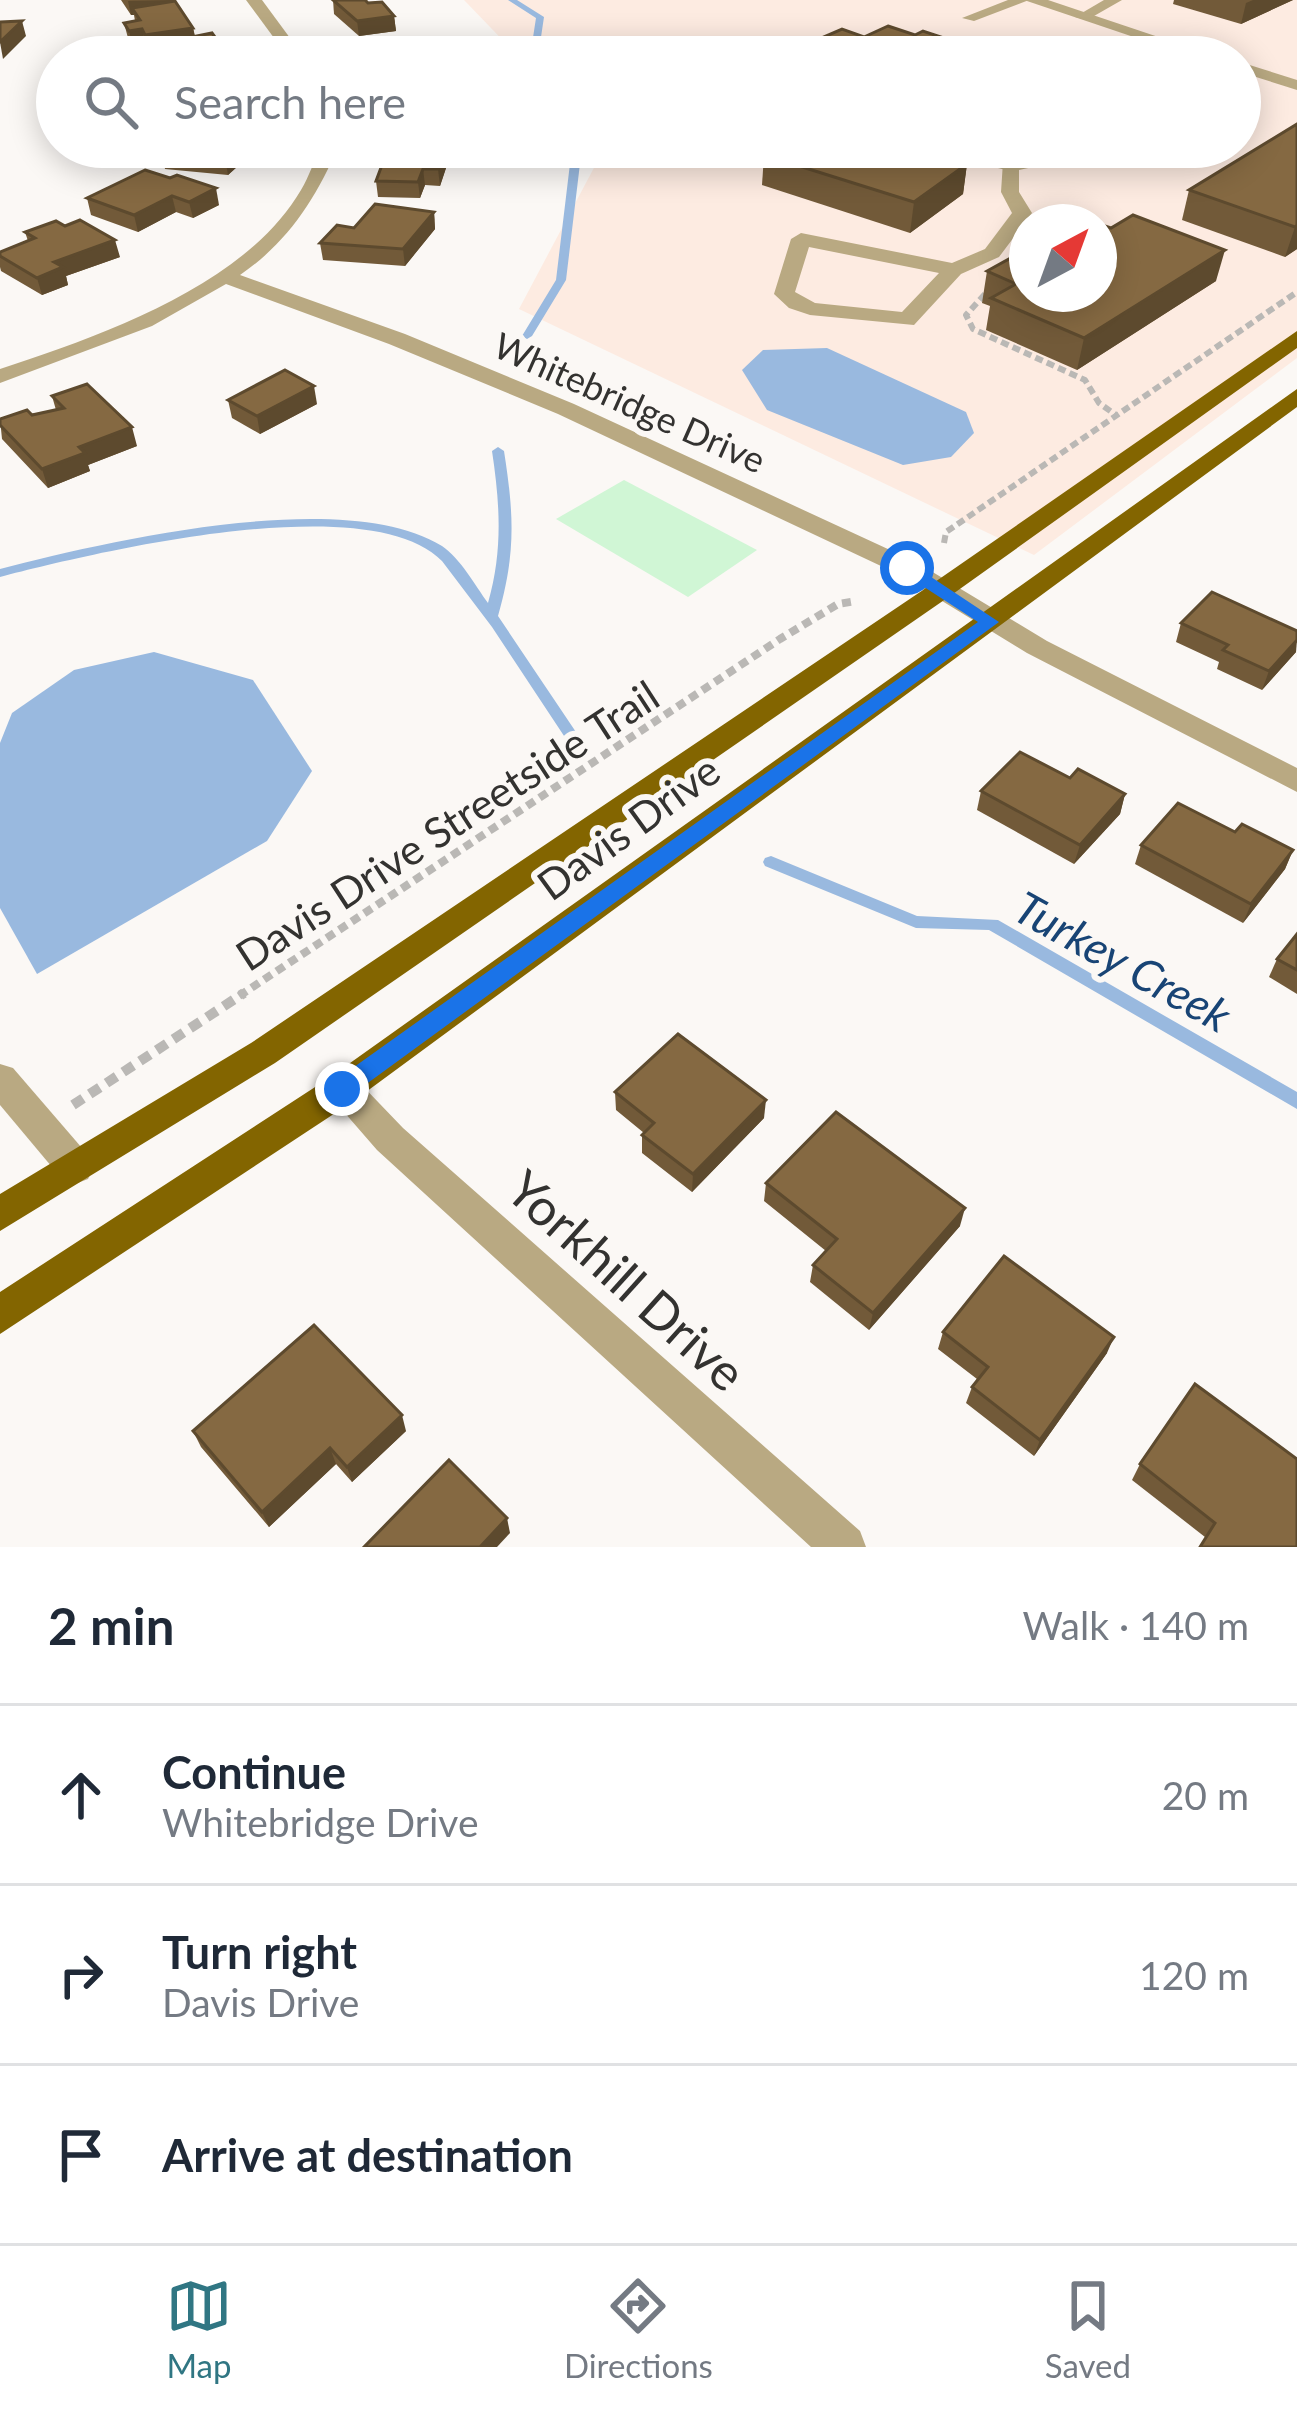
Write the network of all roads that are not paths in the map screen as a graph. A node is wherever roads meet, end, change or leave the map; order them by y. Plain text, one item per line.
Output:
1 (254, 0) edge
2 (1022, 0) edge
3 (1032, 0) edge
4 (1114, 0) edge
5 (1082, 16) junction
6 (969, 18) dead end
7 (281, 36) edge
8 (1144, 36) edge
9 (1261, 74) edge
10 (1297, 85) edge
11 (323, 168) edge
12 (1010, 168) edge
13 (954, 270) junction
14 (225, 278) junction
15 (1297, 338) edge
16 (0, 376) edge
17 (1297, 396) edge
18 (941, 590) junction
19 (990, 622) junction
20 (1297, 781) edge
21 (0, 1079) edge
22 (342, 1089) junction
23 (75, 1167) junction
24 (0, 1214) edge
25 (0, 1315) edge
26 (844, 1547) edge

1 - 7 street
2 - 6 lane
3 - 5 street
4 - 5 lane
5 - 8 street
9 - 10 street
11 - 14 street
12 - 13 street
13 - 13 street
14 - 16 street
14 - 18 street, Whitebridge Drive
15 - 18 main road, Davis Drive
17 - 19 main road, Davis Drive
18 - 19 street, Whitebridge Drive
18 - 23 main road, Davis Drive
19 - 20 street, Whitebridge Drive
19 - 22 main road, Davis Drive
21 - 23 street
22 - 25 main road, Davis Drive
22 - 26 street, Yorkhill Drive
23 - 24 main road, Davis Drive

